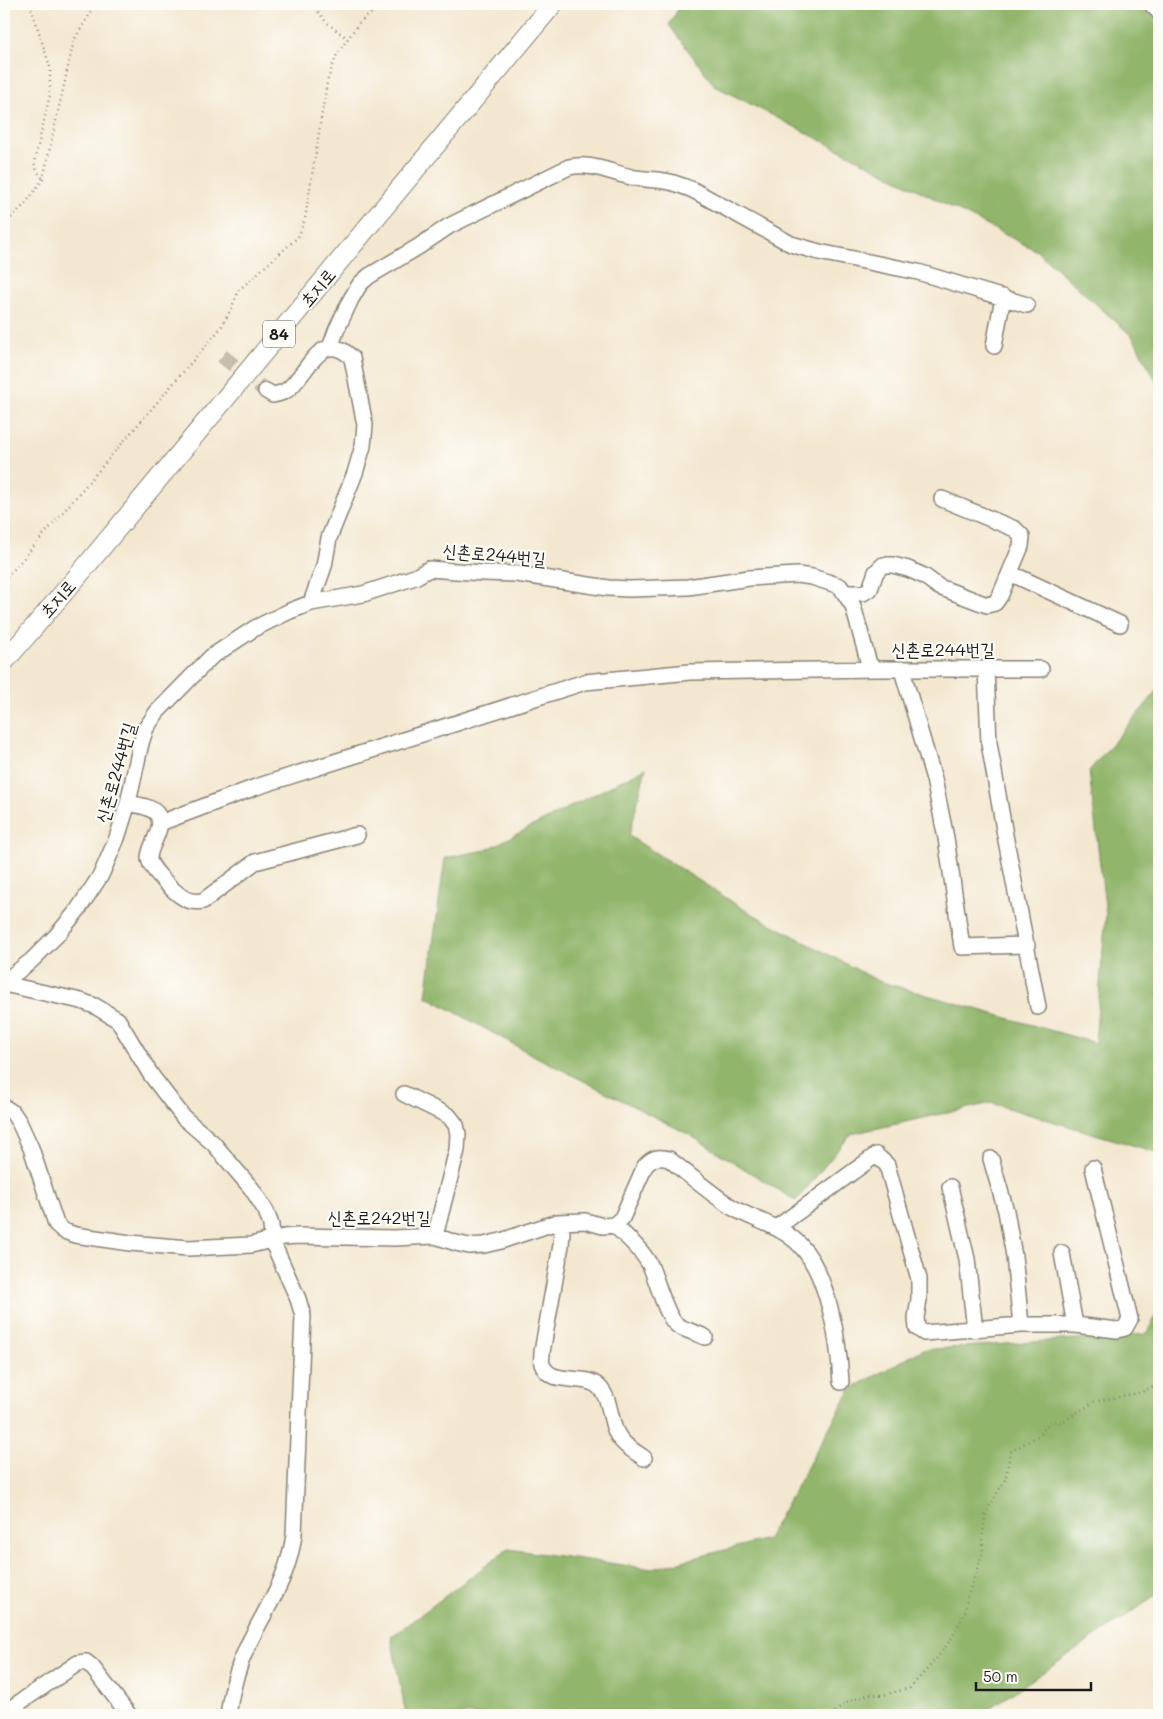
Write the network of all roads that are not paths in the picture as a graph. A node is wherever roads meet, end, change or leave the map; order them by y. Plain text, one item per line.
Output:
1 (553, 4) edge
2 (1151, 4) edge
3 (1159, 12) edge
4 (1003, 297) junction
5 (1027, 305) dead end
6 (994, 346) dead end
7 (330, 348) junction
8 (266, 391) tunnel mouth
9 (942, 500) dead end
10 (1010, 573) junction
11 (845, 593) junction
12 (311, 603) junction
13 (1120, 624) dead end
14 (4, 662) edge
15 (986, 668) junction
16 (876, 669) junction
17 (1041, 669) dead end
18 (902, 670) junction
19 (128, 803) junction
20 (160, 823) junction
21 (357, 835) dead end
22 (1026, 945) junction
23 (4, 983) edge
24 (1038, 1007) dead end
25 (404, 1094) dead end
26 (4, 1107) edge
27 (991, 1159) dead end
28 (1093, 1168) dead end
29 (950, 1187) dead end
30 (557, 1222) junction
31 (614, 1225) junction
32 (776, 1228) junction
33 (435, 1236) junction
34 (272, 1241) junction
35 (1062, 1252) dead end
36 (1021, 1325) junction
37 (1075, 1325) junction
38 (975, 1330) junction
39 (705, 1337) dead end
40 (842, 1382) dead end
41 (644, 1458) dead end
42 (4, 1713) edge
43 (129, 1715) edge
44 (228, 1715) edge

1 - 14 main road, 초지로 / 84
2 - 3 street
4 - 5 street
4 - 6 street
4 - 7 street
7 - 8 street
7 - 12 street
9 - 10 street
10 - 11 street
10 - 13 street
11 - 12 street, 신촌로244번길
11 - 16 street, 신촌로244번길
12 - 19 street, 신촌로244번길
15 - 17 street, 신촌로244번길
15 - 18 street, 신촌로244번길
15 - 22 street
16 - 18 street, 신촌로244번길
16 - 20 street
18 - 22 street
19 - 20 street
19 - 23 street, 신촌로244번길
20 - 21 street
22 - 24 street
23 - 34 street
25 - 33 street
26 - 34 street, 신촌로242번길
27 - 36 street
28 - 37 street
29 - 38 street
30 - 31 street, 신촌로242번길
30 - 33 street, 신촌로242번길
30 - 41 street
31 - 32 street
31 - 39 street
32 - 38 street
32 - 40 street
33 - 34 street, 신촌로242번길
34 - 44 street
35 - 37 street
36 - 37 street
36 - 38 street
42 - 43 street

